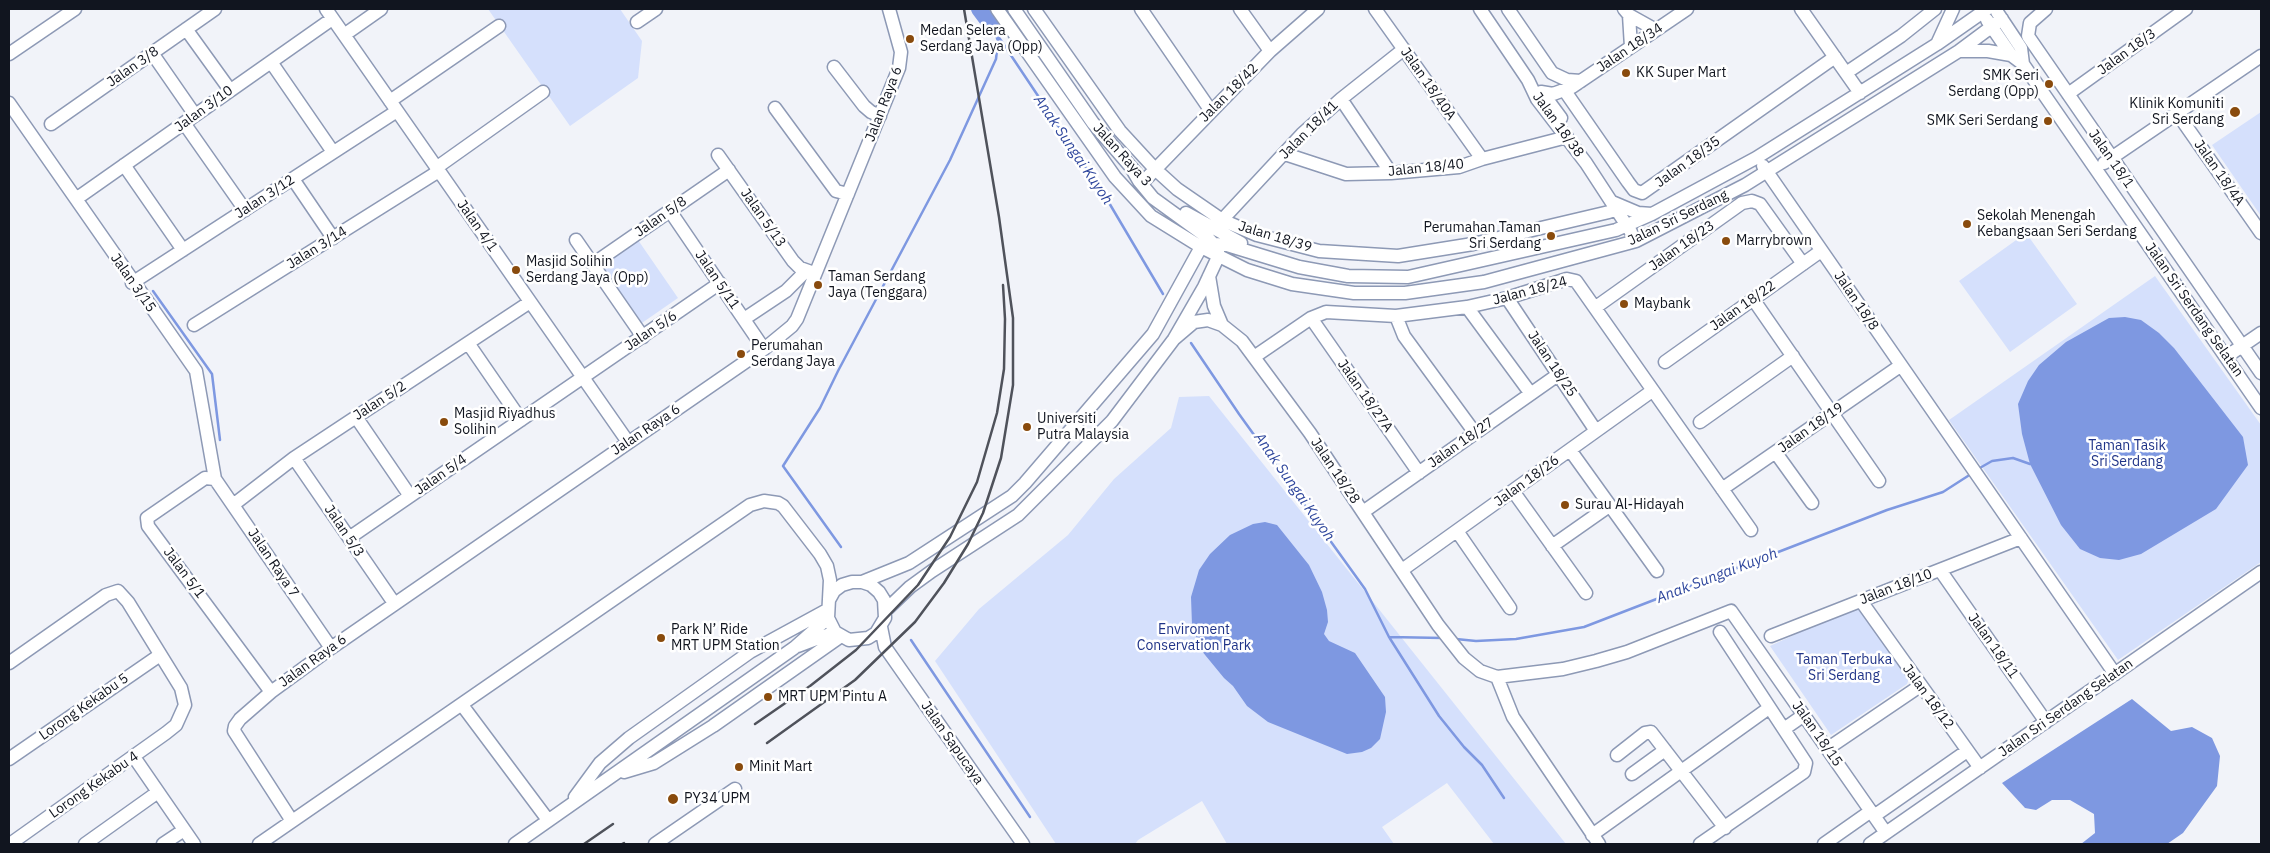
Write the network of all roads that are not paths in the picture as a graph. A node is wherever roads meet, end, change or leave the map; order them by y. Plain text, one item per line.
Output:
1 (75, 9) edge
2 (215, 9) edge
3 (381, 9) edge
4 (656, 9) edge
5 (889, 9) edge
6 (997, 9) edge
7 (1014, 9) edge
8 (1034, 9) edge
9 (1141, 9) edge
10 (1240, 9) edge
11 (1318, 9) edge
12 (1375, 9) edge
13 (1480, 9) edge
14 (1508, 9) edge
15 (1687, 9) edge
16 (1801, 9) edge
17 (1935, 9) edge
18 (1953, 9) edge
19 (2186, 9) edge
20 (1626, 12) edge
21 (2041, 12) edge
22 (329, 14) edge
23 (1989, 14) edge
24 (637, 22) dead end
25 (499, 26) dead end
26 (186, 29) junction
27 (1656, 30) junction
28 (344, 35) junction
29 (1937, 44) junction
30 (1631, 47) junction
31 (1404, 49) junction
32 (1959, 50) junction
33 (1270, 52) junction
34 (152, 53) junction
35 (9, 54) edge
36 (2011, 55) junction
37 (2261, 56) edge
38 (1835, 57) junction
39 (270, 62) junction
40 (2023, 64) junction
41 (834, 67) dead end
42 (1846, 73) junction
43 (1528, 80) junction
44 (1573, 87) junction
45 (230, 90) junction
46 (543, 92) dead end
47 (1542, 92) junction
48 (1860, 93) junction
49 (2068, 94) junction
50 (1341, 99) junction
51 (9, 103) edge
52 (393, 106) junction
53 (776, 108) dead end
54 (1211, 111) junction
55 (2177, 113) junction
56 (1548, 114) junction
57 (195, 115) junction
58 (880, 116) junction
59 (184, 123) junction
60 (50, 124) dead end
61 (1563, 128) junction
62 (1548, 142) junction
63 (333, 152) junction
64 (1579, 153) junction
65 (1285, 154) junction
66 (718, 155) dead end
67 (1756, 158) junction
68 (2111, 158) junction
69 (1482, 159) junction
70 (1785, 160) junction
71 (124, 165) junction
72 (438, 169) junction
73 (1132, 169) junction
74 (1155, 169) junction
75 (2096, 169) junction
76 (729, 170) junction
77 (1767, 172) junction
78 (1391, 173) junction
79 (293, 179) junction
80 (1144, 181) junction
81 (1745, 185) junction
82 (1778, 187) junction
83 (848, 194) junction
84 (76, 200) junction
85 (1610, 207) junction
86 (245, 210) junction
87 (670, 211) junction
88 (1652, 214) junction
89 (1222, 220) junction
90 (1628, 226) junction
91 (2261, 233) edge
92 (1183, 236) junction
93 (1592, 236) junction
94 (333, 238) junction
95 (576, 240) dead end
96 (1636, 241) junction
97 (1214, 244) junction
98 (1201, 247) junction
99 (182, 250) junction
100 (1821, 250) junction
101 (1221, 258) junction
102 (1192, 263) junction
103 (593, 264) junction
104 (1803, 264) junction
105 (1298, 267) junction
106 (810, 272) junction
107 (1209, 276) junction
108 (132, 283) junction
109 (720, 284) junction
110 (1507, 298) junction
111 (1753, 299) junction
112 (530, 302) junction
113 (1467, 307) junction
114 (1596, 307) junction
115 (1396, 316) junction
116 (1310, 318) junction
117 (744, 319) junction
118 (1222, 324) junction
119 (194, 325) dead end
120 (2261, 333) edge
121 (642, 337) junction
122 (1174, 339) junction
123 (468, 343) junction
124 (2242, 346) junction
125 (764, 349) junction
126 (1793, 356) junction
127 (2226, 357) junction
128 (1254, 358) junction
129 (1665, 362) dead end
130 (1900, 366) junction
131 (2261, 373) edge
132 (1559, 374) junction
133 (582, 378) junction
134 (1652, 391) junction
135 (1531, 394) junction
136 (2261, 408) edge
137 (1832, 413) junction
138 (356, 417) junction
139 (521, 420) junction
140 (1700, 422) dead end
141 (1596, 431) junction
142 (1476, 433) junction
143 (628, 442) junction
144 (1570, 450) junction
145 (1776, 453) junction
146 (294, 458) junction
147 (1419, 473) junction
148 (215, 479) junction
149 (1879, 481) dead end
150 (1722, 489) junction
151 (1513, 491) junction
152 (410, 496) junction
153 (1812, 503) dead end
154 (233, 505) junction
155 (1609, 506) junction
156 (1363, 512) junction
157 (1751, 530) dead end
158 (1457, 531) junction
159 (349, 538) junction
160 (2021, 538) junction
161 (1552, 546) junction
162 (1402, 570) junction
163 (1940, 570) junction
164 (1657, 572) dead end
165 (2261, 572) edge
166 (862, 582) junction
167 (1586, 593) dead end
168 (1861, 601) junction
169 (394, 603) junction
170 (1510, 608) dead end
171 (828, 609) junction
172 (886, 610) junction
173 (881, 627) junction
174 (1720, 632) dead end
175 (838, 634) junction
176 (1771, 636) dead end
177 (868, 638) junction
178 (885, 647) junction
179 (331, 648) junction
180 (794, 648) junction
181 (160, 655) junction
182 (9, 663) edge
183 (2115, 674) junction
184 (1497, 677) junction
185 (1920, 686) junction
186 (271, 692) junction
187 (462, 705) junction
188 (1769, 708) junction
189 (1804, 715) junction
190 (2046, 722) junction
191 (1784, 729) junction
192 (1827, 749) junction
193 (1665, 750) junction
194 (1967, 751) junction
195 (1617, 754) dead end
196 (134, 757) junction
197 (9, 759) edge
198 (1980, 768) junction
199 (1682, 770) junction
200 (1632, 774) dead end
201 (593, 788) junction
202 (735, 789) dead end
203 (158, 792) junction
204 (568, 804) junction
205 (1872, 814) junction
206 (548, 820) junction
207 (292, 821) junction
208 (1725, 828) junction
209 (184, 830) junction
210 (1886, 833) junction
211 (1595, 840) edge
212 (1018, 842) edge
213 (10, 844) edge
214 (85, 844) edge
215 (163, 844) edge
216 (194, 844) edge
217 (259, 844) edge
218 (515, 844) edge
219 (655, 844) edge
220 (1700, 844) edge
221 (1824, 844) edge
222 (1870, 844) edge

1 - 35 street
2 - 26 street, Jalan 3/8
3 - 28 street
4 - 24 street
5 - 58 street, Jalan Raya 6
6 - 92 street, Jalan Raya 3
7 - 73 street, Jalan Raya 3
8 - 74 street, Jalan 18/39
9 - 54 street
10 - 33 street
11 - 33 street, Jalan 18/42
12 - 31 street, Jalan 18/40A
13 - 43 street, Jalan 18/38
14 - 44 street
15 - 27 street, Jalan 18/34
16 - 38 street
17 - 42 street
18 - 29 street
19 - 49 street, Jalan 18/3
20 - 27 street
20 - 30 street
21 - 49 street, Jalan 18/1
22 - 28 street, Jalan 4/1
22 - 39 street, Jalan 3/10
23 - 29 street, Jalan Sri Serdang
23 - 32 street, Jalan Sri Serdang
23 - 36 street, Jalan Sri Serdang Selatan
23 - 40 street, Jalan Sri Serdang Selatan
25 - 52 street, Jalan 3/12
26 - 34 street, Jalan 3/8
26 - 45 street
27 - 30 street, Jalan 18/34
28 - 52 street, Jalan 4/1
29 - 48 street, Jalan Sri Serdang
30 - 44 street, Jalan 18/34
31 - 50 street, Jalan 18/41
31 - 69 street, Jalan 18/40A
32 - 36 street
32 - 70 street, Jalan Sri Serdang
33 - 54 street, Jalan 18/42
34 - 57 street
34 - 60 street, Jalan 3/8
36 - 40 street, Jalan Sri Serdang Selatan
37 - 55 street
38 - 42 street
38 - 44 street, Jalan 18/35
39 - 45 street, Jalan 3/10
39 - 63 street
40 - 75 street, Jalan Sri Serdang Selatan
41 - 58 street
42 - 48 street
43 - 47 street
43 - 56 street, Jalan 18/38
44 - 47 street, Jalan 18/34
44 - 61 street
45 - 57 street, Jalan 3/10
46 - 72 street, Jalan 3/14
47 - 61 street
48 - 67 street, Jalan Sri Serdang
49 - 68 street, Jalan 18/1
50 - 65 street, Jalan 18/41
50 - 78 street
51 - 84 street, Jalan 3/15
52 - 63 street, Jalan 3/12
52 - 72 street, Jalan 4/1
53 - 83 street
54 - 74 street, Jalan 18/42
55 - 68 street
55 - 91 street, Jalan 18/4A
56 - 61 street, Jalan 18/38
56 - 62 street
57 - 59 street, Jalan 3/10
58 - 83 street, Jalan Raya 6
59 - 71 street, Jalan 3/10
59 - 86 street
61 - 62 street, Jalan 18/40
61 - 64 street, Jalan 18/38
62 - 64 street
62 - 69 street, Jalan 18/40
63 - 79 street, Jalan 3/12
64 - 85 street, Jalan 18/38
65 - 78 street, Jalan 18/40
65 - 89 street, Jalan 18/41
66 - 76 street, Jalan 5/13
67 - 77 street, Jalan 18/8
67 - 88 street, Jalan Sri Serdang
68 - 75 street
68 - 124 street, Jalan 18/1
69 - 78 street, Jalan 18/40
70 - 77 street, Jalan Sri Serdang
70 - 82 street
71 - 84 street, Jalan 3/10
71 - 99 street
72 - 94 street, Jalan 3/14
72 - 112 street, Jalan 4/1
73 - 80 street, Jalan Raya 3
73 - 97 street
74 - 80 street, Jalan 18/42
74 - 89 street, Jalan 18/39
75 - 127 street, Jalan Sri Serdang Selatan
76 - 87 street, Jalan 5/8
76 - 106 street, Jalan 5/13
77 - 81 street, Jalan Sri Serdang
77 - 82 street, Jalan 18/8
79 - 86 street, Jalan 3/12
79 - 94 street
80 - 105 street, Jalan Raya 3
81 - 82 street
81 - 96 street, Jalan Sri Serdang
82 - 100 street, Jalan 18/8
83 - 106 street, Jalan Raya 6
84 - 108 street, Jalan 3/15
85 - 88 street
85 - 89 street, Jalan 18/39
85 - 90 street, Jalan 18/38
85 - 93 street
86 - 99 street, Jalan 3/12
87 - 103 street, Jalan 5/8
87 - 109 street, Jalan 5/11
88 - 90 street, Jalan Sri Serdang
90 - 93 street, Jalan Sri Serdang
90 - 96 street, Jalan 18/38
92 - 98 street, Jalan Raya 3
92 - 102 street
93 - 105 street, Jalan Sri Serdang
94 - 119 street, Jalan 3/14
95 - 103 street
96 - 101 street, Jalan Sri Serdang
97 - 98 street
97 - 101 street
97 - 105 street
98 - 101 street, Jalan Raya 3
98 - 102 street
99 - 108 street, Jalan 3/12
100 - 104 street, Jalan 18/22
100 - 130 street, Jalan 18/8
101 - 107 street
102 - 166 street
103 - 121 street
104 - 111 street, Jalan 18/22
104 - 114 street, Jalan 18/23
106 - 117 street
106 - 125 street, Jalan Raya 6
107 - 118 street, Jalan 18/28
107 - 122 street
108 - 148 street, Jalan 3/15
109 - 117 street, Jalan 5/11
109 - 121 street, Jalan 5/6
110 - 113 street, Jalan 18/24
110 - 114 street, Jalan 18/24
110 - 132 street, Jalan 18/25
111 - 126 street
111 - 129 street, Jalan 18/22
112 - 123 street, Jalan 5/2
112 - 133 street, Jalan 4/1
113 - 115 street, Jalan 18/24
113 - 135 street
114 - 134 street, Jalan 18/24
115 - 116 street, Jalan 18/24
115 - 142 street
116 - 128 street, Jalan 18/24
116 - 147 street, Jalan 18/27A
117 - 125 street, Jalan 5/11
118 - 122 street
118 - 128 street, Jalan 18/28
120 - 124 street
121 - 133 street, Jalan 5/6
122 - 172 street
123 - 138 street, Jalan 5/2
123 - 139 street
124 - 127 street
124 - 131 street, Jalan 18/1
125 - 143 street, Jalan Raya 6
126 - 137 street
126 - 140 street
127 - 136 street, Jalan Sri Serdang Selatan
128 - 156 street, Jalan 18/28
130 - 137 street, Jalan 18/19
130 - 160 street, Jalan 18/8
132 - 135 street, Jalan 18/27
132 - 141 street, Jalan 18/25
133 - 139 street, Jalan 5/4
133 - 143 street, Jalan 4/1
134 - 141 street, Jalan 18/26
134 - 150 street, Jalan 18/24
135 - 142 street, Jalan 18/27
137 - 145 street, Jalan 18/19
137 - 149 street
138 - 146 street, Jalan 5/2
138 - 152 street
139 - 152 street, Jalan 5/4
141 - 144 street, Jalan 18/26
142 - 147 street, Jalan 18/27
143 - 169 street, Jalan Raya 6
144 - 151 street, Jalan 18/26
144 - 155 street
145 - 150 street, Jalan 18/19
145 - 153 street
146 - 154 street, Jalan 5/2
146 - 159 street, Jalan 5/3
147 - 156 street, Jalan 18/27
148 - 154 street, Jalan Raya 7
148 - 186 street, Jalan 5/1
150 - 157 street, Jalan 18/24
151 - 158 street, Jalan 18/26
151 - 161 street
152 - 159 street, Jalan 5/4
154 - 179 street, Jalan Raya 7
155 - 161 street
155 - 164 street
156 - 162 street, Jalan 18/28
158 - 162 street, Jalan 18/26
158 - 170 street
159 - 169 street, Jalan 5/3
160 - 163 street, Jalan 18/10
160 - 183 street, Jalan 18/8
161 - 167 street
162 - 184 street, Jalan 18/28
163 - 168 street, Jalan 18/10
163 - 190 street, Jalan 18/11
165 - 183 street, Jalan Sri Serdang Selatan
166 - 171 street
166 - 172 street
168 - 176 street, Jalan 18/10
168 - 185 street, Jalan 18/12
169 - 179 street, Jalan Raya 6
171 - 175 street
171 - 180 street
171 - 187 street
171 - 204 street
172 - 173 street
173 - 177 street
173 - 178 street
174 - 188 street
175 - 177 street
175 - 180 street
175 - 201 street
177 - 178 street
178 - 212 street, Jalan Sapucaya
179 - 186 street, Jalan Raya 6
180 - 201 street
181 - 182 street
181 - 196 street, Lorong Kekabu 4
181 - 197 street, Lorong Kekabu 5
183 - 190 street, Jalan Sri Serdang Selatan
184 - 189 street, Jalan 18/15
184 - 211 street
185 - 192 street
185 - 194 street, Jalan 18/12
186 - 207 street, Jalan Raya 6
187 - 206 street
187 - 207 street
188 - 191 street
188 - 199 street
189 - 191 street
189 - 192 street, Jalan 18/15
190 - 198 street, Jalan Sri Serdang Selatan
191 - 208 street
192 - 205 street, Jalan 18/15
193 - 195 street
193 - 199 street
193 - 200 street
194 - 198 street, Jalan 18/12
194 - 205 street
196 - 203 street
196 - 213 street, Lorong Kekabu 4
198 - 210 street, Jalan Sri Serdang Selatan
199 - 208 street
199 - 211 street
201 - 204 street
202 - 219 street
203 - 209 street
203 - 214 street
204 - 206 street
205 - 210 street, Jalan 18/15
205 - 221 street
206 - 218 street
207 - 217 street
208 - 220 street
209 - 215 street
209 - 216 street
210 - 222 street, Jalan Sri Serdang Selatan

